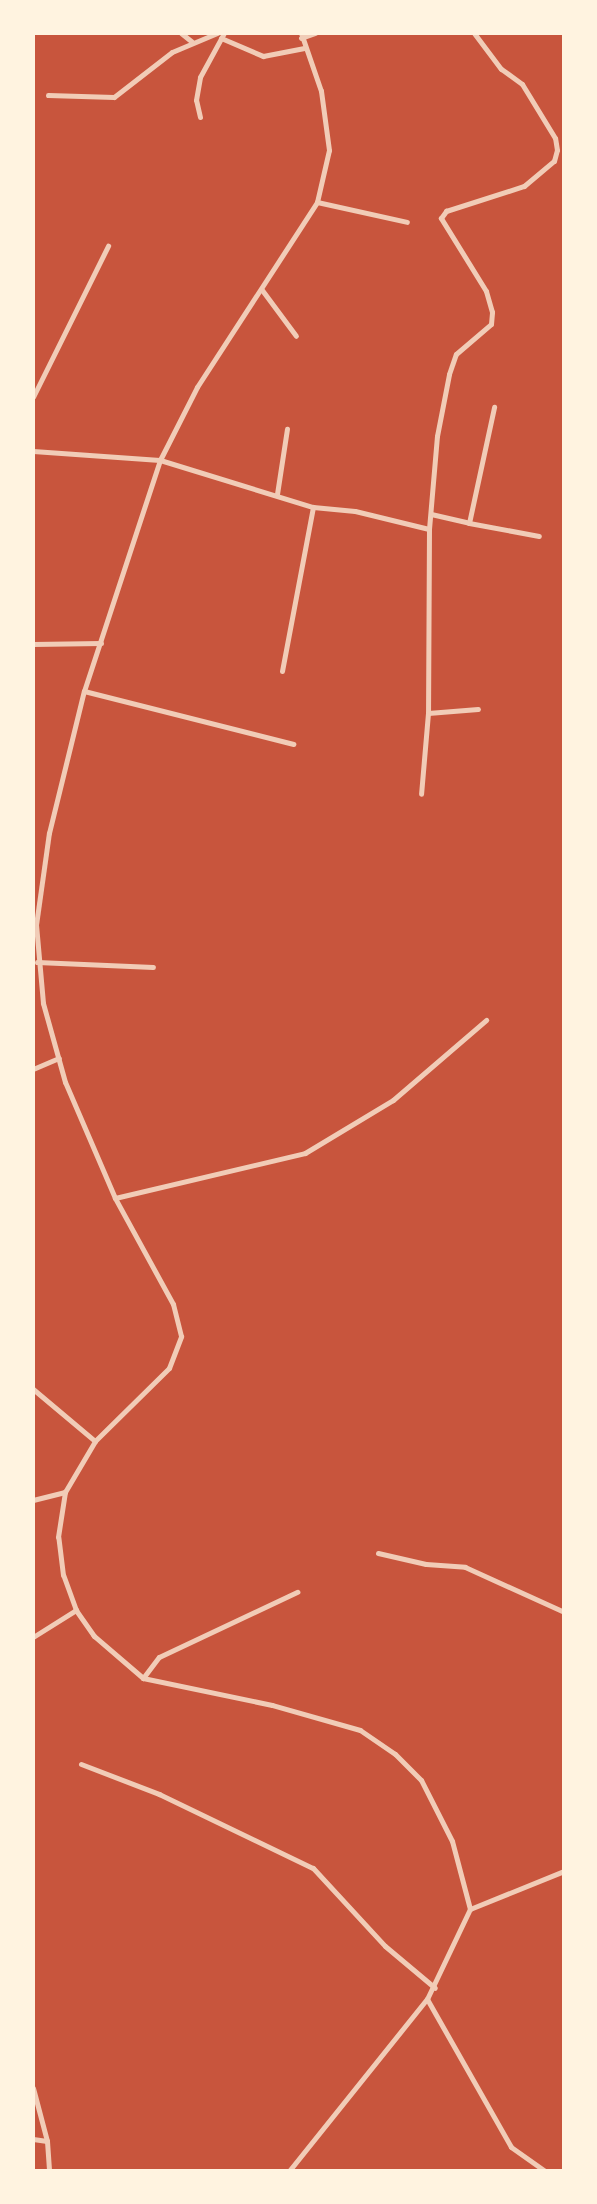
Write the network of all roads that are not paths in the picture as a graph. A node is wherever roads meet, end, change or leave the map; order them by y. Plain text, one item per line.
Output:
1 (181, 33) edge
2 (315, 33) edge
3 (474, 33) edge
4 (221, 35) edge
5 (301, 36) edge
6 (192, 42) junction
7 (304, 48) junction
8 (48, 95) dead end
9 (200, 117) dead end
10 (317, 202) junction
11 (407, 222) dead end
12 (107, 246) dead end
13 (262, 290) junction
14 (296, 337) dead end
15 (33, 397) edge
16 (494, 407) dead end
17 (287, 429) dead end
18 (33, 451) edge
19 (160, 460) junction
20 (277, 494) junction
21 (313, 507) junction
22 (431, 514) junction
23 (469, 523) junction
24 (429, 529) junction
25 (539, 536) dead end
26 (101, 643) junction
27 (33, 645) edge
28 (282, 671) dead end
29 (84, 691) junction
30 (478, 709) dead end
31 (428, 713) junction
32 (293, 744) dead end
33 (421, 794) dead end
34 (35, 893) edge
35 (37, 962) junction
36 (153, 967) dead end
37 (486, 1020) dead end
38 (59, 1058) junction
39 (33, 1069) edge
40 (115, 1198) junction
41 (33, 1389) edge
42 (95, 1441) junction
43 (65, 1492) junction
44 (33, 1500) edge
45 (378, 1553) dead end
46 (297, 1592) dead end
47 (76, 1610) junction
48 (564, 1612) edge
49 (33, 1637) edge
50 (143, 1678) junction
51 (81, 1763) dead end
52 (564, 1871) edge
53 (470, 1909) junction
54 (435, 1988) junction
55 (427, 1999) junction
56 (33, 2088) edge
57 (33, 2139) edge
58 (47, 2141) junction
59 (49, 2171) edge
60 (289, 2171) edge
61 (545, 2171) edge

1 - 6 street
2 - 5 street
3 - 22 street
4 - 6 street
4 - 7 street
4 - 9 street
5 - 7 street
6 - 8 street
7 - 10 street
10 - 11 street
10 - 13 street
12 - 15 street
13 - 14 street
13 - 19 street
16 - 23 street
17 - 20 street
18 - 19 street
19 - 20 street
19 - 26 street
20 - 21 street
21 - 24 street
21 - 28 street
22 - 23 street
22 - 24 street
23 - 25 street
24 - 31 street
26 - 27 street
26 - 29 street
29 - 32 street
29 - 34 street
30 - 31 street
31 - 33 street
34 - 35 street
35 - 36 street
35 - 38 street
37 - 40 street
38 - 39 street
38 - 40 street
40 - 42 street
41 - 42 street
42 - 43 street
43 - 44 street
43 - 47 street
45 - 48 street
46 - 50 street
47 - 49 street
47 - 50 street
50 - 53 street
51 - 54 street
52 - 53 street
53 - 54 street
54 - 55 street
55 - 60 street
55 - 61 street
56 - 58 street
57 - 58 street
58 - 59 street

